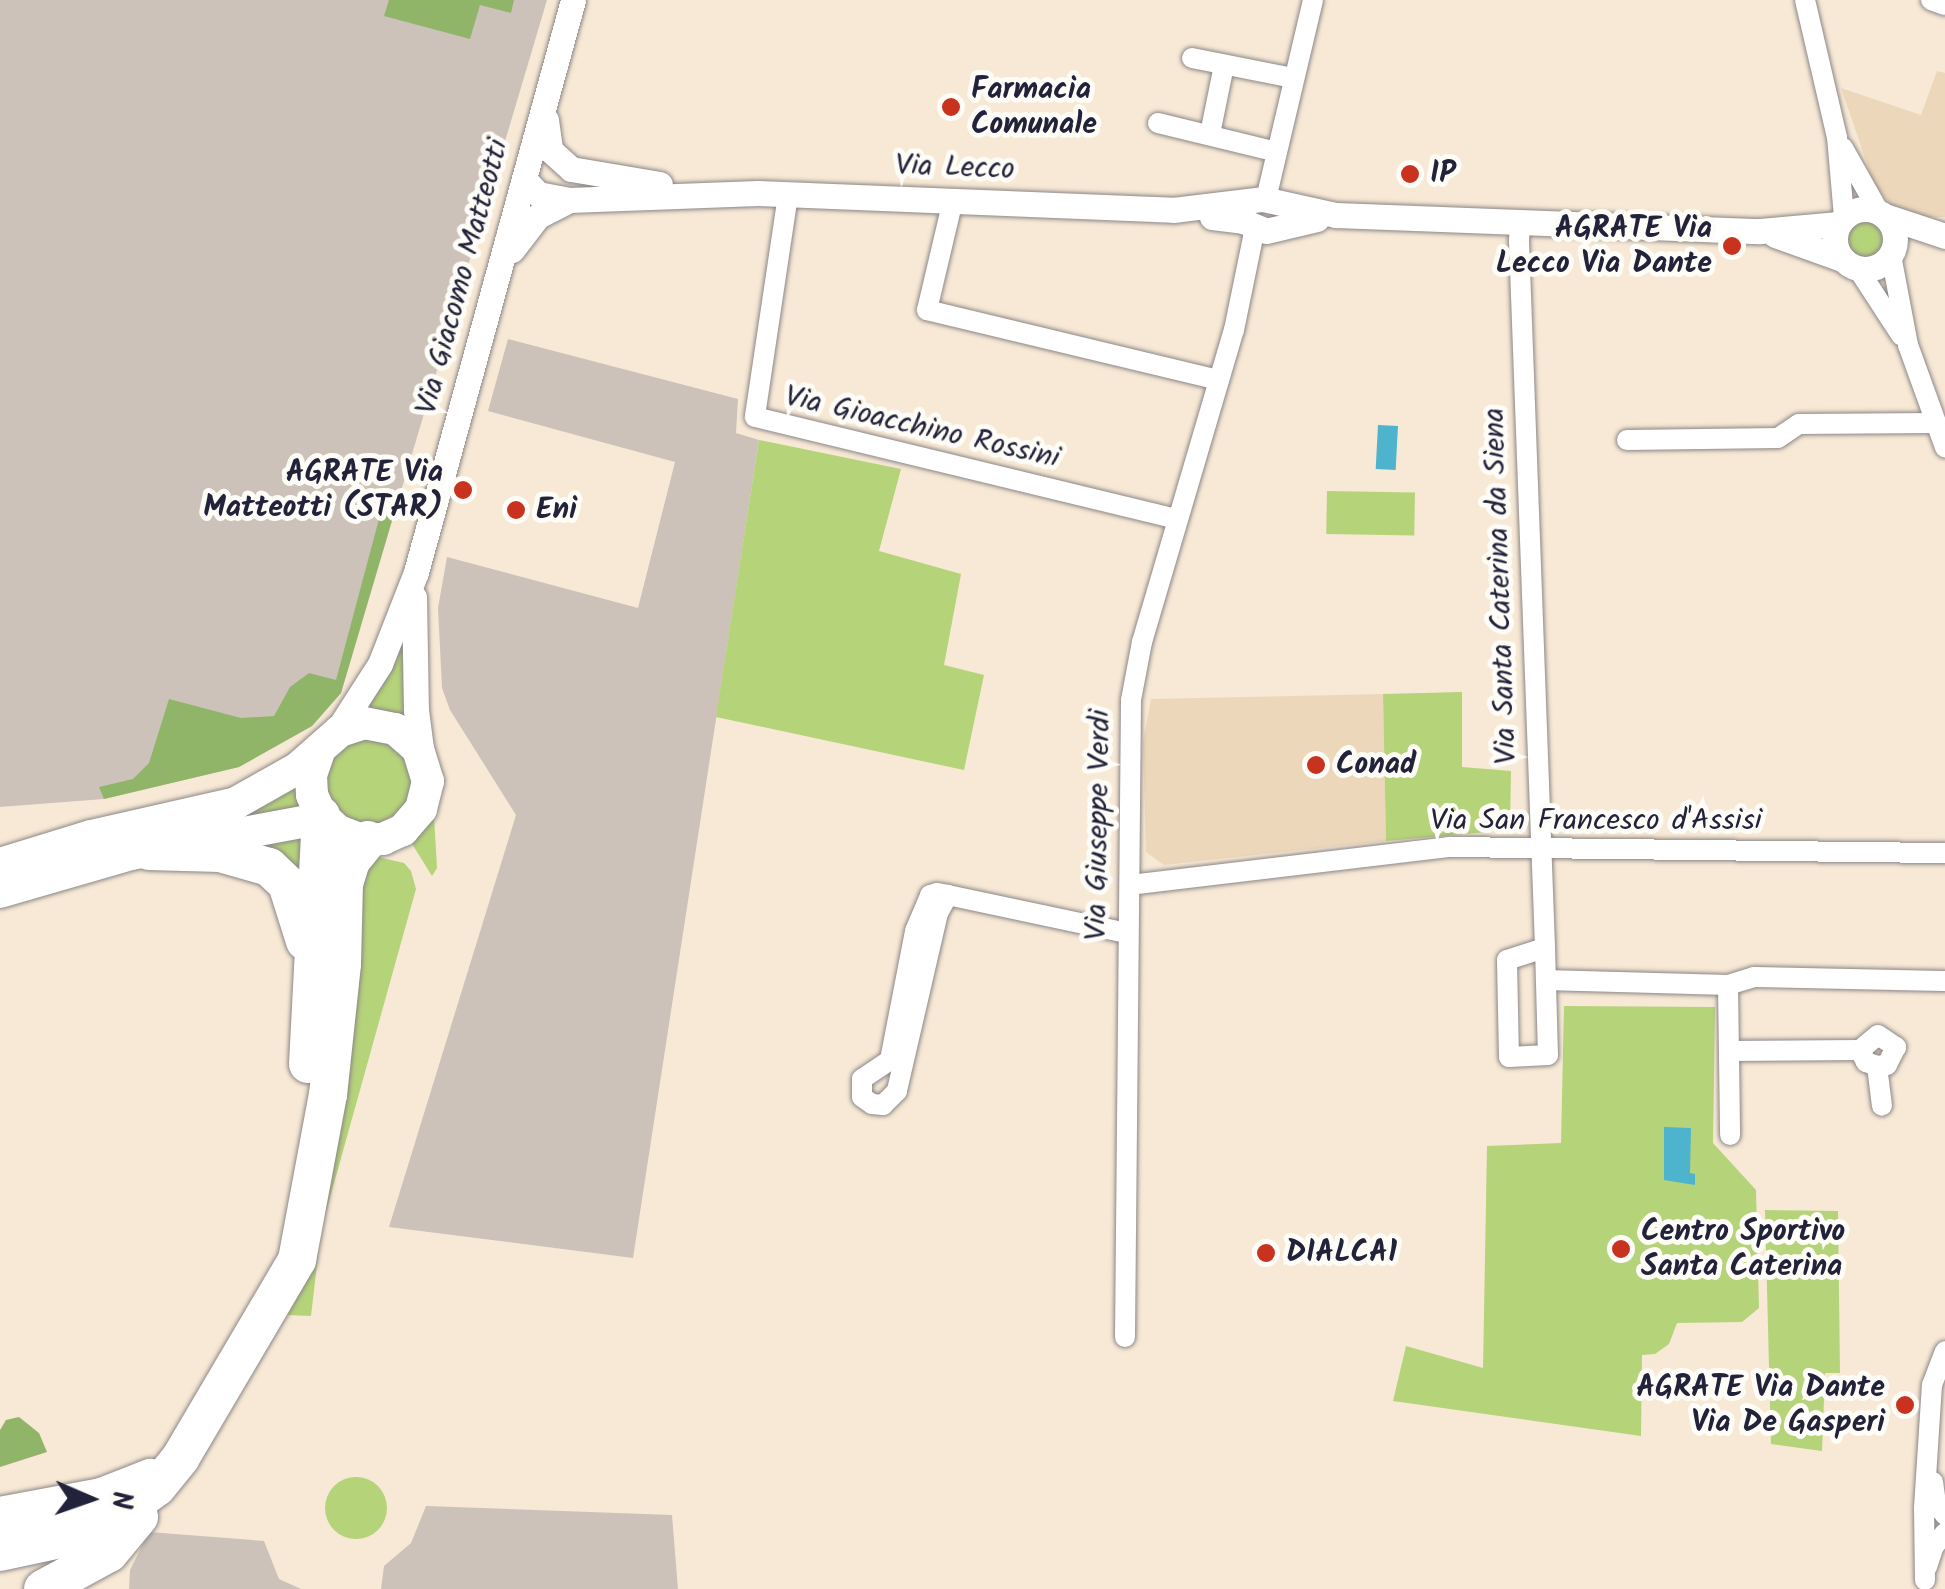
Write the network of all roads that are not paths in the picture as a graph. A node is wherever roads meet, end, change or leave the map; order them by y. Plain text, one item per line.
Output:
1 (574, 0) edge
2 (1313, 0) edge
3 (1804, 0) edge
4 (1931, 0) edge
5 (1945, 5) edge
6 (1192, 58) dead end
7 (1224, 65) junction
8 (1294, 78) junction
9 (549, 90) junction
10 (1158, 123) dead end
11 (1210, 134) junction
12 (1836, 137) junction
13 (1277, 152) junction
14 (524, 179) junction
15 (629, 181) junction
16 (734, 193) junction
17 (788, 195) junction
18 (569, 200) junction
19 (953, 200) junction
20 (1882, 214) junction
21 (1264, 216) junction
22 (1841, 221) junction
23 (1520, 222) junction
24 (1760, 230) junction
25 (1945, 238) edge
26 (1892, 253) junction
27 (1850, 264) junction
28 (494, 286) junction
29 (1908, 345) junction
30 (1220, 380) junction
31 (1936, 423) junction
32 (1627, 440) dead end
33 (1945, 447) edge
34 (1177, 518) junction
35 (416, 572) junction
36 (327, 743) junction
37 (422, 756) junction
38 (322, 817) junction
39 (146, 838) junction
40 (368, 840) junction
41 (1541, 849) junction
42 (1945, 853) edge
43 (0, 864) edge
44 (1130, 886) junction
45 (0, 892) edge
46 (948, 895) junction
47 (1127, 933) junction
48 (1545, 948) junction
49 (1546, 980) junction
50 (1945, 981) edge
51 (1728, 985) junction
52 (312, 994) junction
53 (1860, 1050) junction
54 (1729, 1051) junction
55 (1877, 1066) junction
56 (1882, 1106) dead end
57 (1730, 1136) dead end
58 (303, 1241) junction
59 (1126, 1336) dead end
60 (1945, 1351) edge
61 (1931, 1420) junction
62 (181, 1457) junction
63 (157, 1487) junction
64 (1945, 1515) edge
65 (0, 1516) edge
66 (1945, 1533) edge
67 (0, 1552) edge
68 (1925, 1584) edge
69 (42, 1589) edge

1 - 9 street, Via Giacomo Matteotti
2 - 8 street, Via Giuseppe Verdi
3 - 12 street
4 - 5 street
6 - 7 street
7 - 8 street
7 - 11 street
8 - 13 street, Via Giuseppe Verdi
9 - 14 street, Via Giacomo Matteotti
9 - 15 street, Via Lecco
10 - 11 street
11 - 13 street
12 - 20 street
12 - 22 street
13 - 21 street, Via Giuseppe Verdi
14 - 15 street, Via Lecco
14 - 18 street, Via Lecco
14 - 28 street, Via Giacomo Matteotti
15 - 16 street, Via Lecco
16 - 17 street, Via Lecco
16 - 18 street, Via Lecco
17 - 19 street, Via Lecco
17 - 34 street, Via Gioacchino Rossini
18 - 28 street
19 - 21 street, Via Lecco
19 - 30 street
20 - 22 street
20 - 25 street
20 - 26 street
21 - 23 street, Via Lecco
21 - 30 street, Via Giuseppe Verdi
22 - 24 street, Via Lecco
22 - 27 street
23 - 24 street, Via Lecco
23 - 41 street, Via Santa Caterina da Siena
24 - 27 street, Via Lecco
25 - 26 street
26 - 27 street
26 - 29 street
27 - 29 street
28 - 35 street, Via Giacomo Matteotti
29 - 31 street
30 - 34 street, Via Giuseppe Verdi
31 - 32 street
31 - 33 street
34 - 44 street, Via Giuseppe Verdi
35 - 36 street, Via Giacomo Matteotti
35 - 37 street, Via Giacomo Matteotti
36 - 37 main road
36 - 38 main road
36 - 39 main road
37 - 40 main road
38 - 39 main road
38 - 40 main road
38 - 52 highway
39 - 43 main road
39 - 45 main road
39 - 52 highway
40 - 58 highway
41 - 42 street, Via San Francesco d'Assisi
41 - 44 street, Via San Francesco d'Assisi
41 - 48 street, Via Santa Caterina da Siena
44 - 47 street, Via Giuseppe Verdi
46 - 46 street
46 - 47 street
47 - 59 street, Via Giuseppe Verdi
48 - 49 street, Via Santa Caterina da Siena
48 - 49 street, Via Santa Caterina da Siena
49 - 51 street
50 - 51 street
51 - 54 street
52 - 58 highway
53 - 54 street
53 - 55 street
53 - 55 street
54 - 57 street
55 - 56 street
58 - 62 highway
60 - 61 street
61 - 64 street
61 - 68 street
62 - 63 highway
62 - 65 highway
63 - 67 highway
63 - 69 highway
66 - 68 street

